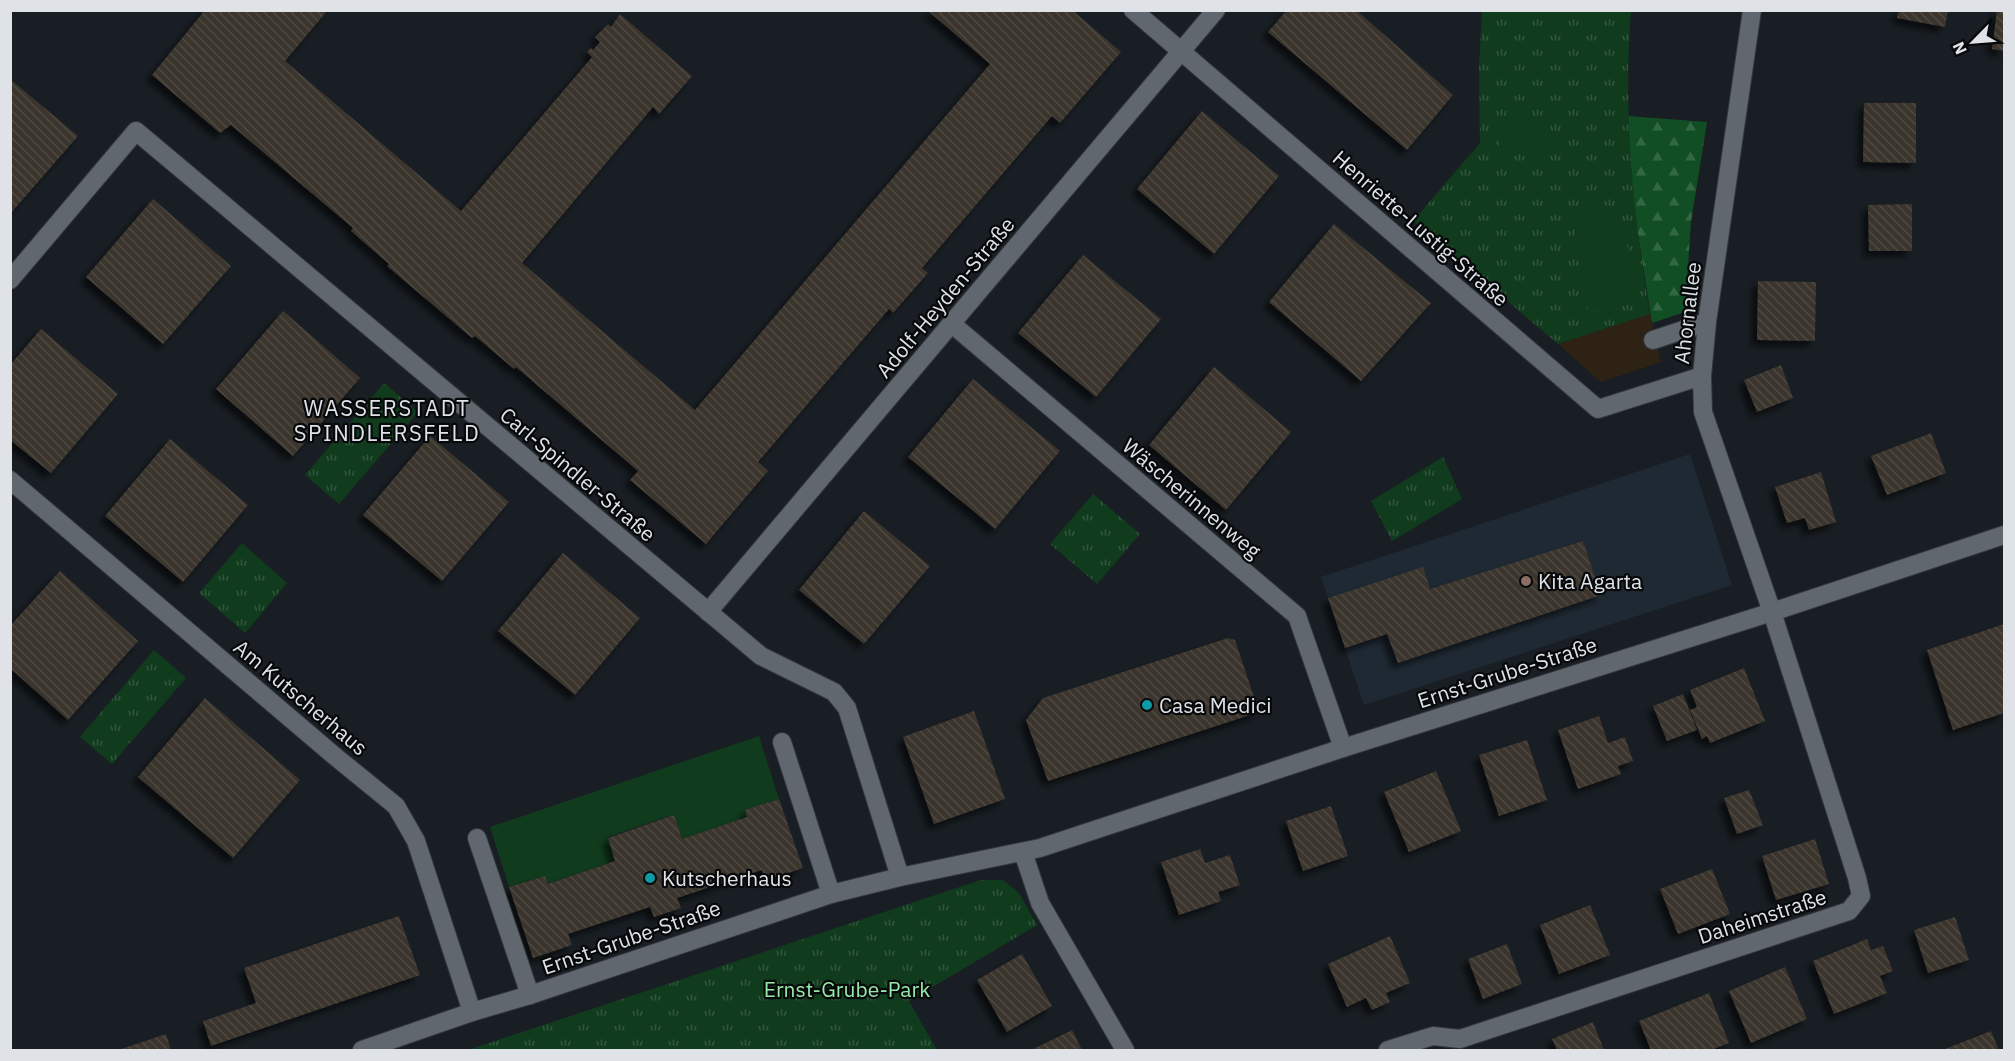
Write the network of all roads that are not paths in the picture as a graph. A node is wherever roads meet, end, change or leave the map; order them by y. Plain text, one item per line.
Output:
1 (1133, 10) edge
2 (1216, 10) edge
3 (1752, 10) edge
4 (1181, 52) junction
5 (10, 279) edge
6 (1707, 322) junction
7 (952, 324) junction
8 (1653, 340) dead end
9 (1702, 376) junction
10 (10, 480) edge
11 (2004, 535) edge
12 (708, 612) junction
13 (1772, 612) junction
14 (782, 742) dead end
15 (1343, 748) junction
16 (477, 838) dead end
17 (1023, 852) junction
18 (900, 877) junction
19 (831, 894) junction
20 (530, 995) junction
21 (472, 1012) junction
22 (368, 1050) edge
23 (1125, 1050) edge
24 (1388, 1050) edge

1 - 4 street, Henriette-Lustig-Straße
2 - 4 street, Adolf-Heyden-Straße
3 - 6 street, Ahornallee
4 - 7 street, Adolf-Heyden-Straße
4 - 9 street, Henriette-Lustig-Straße
5 - 12 street, Carl-Spindler-Straße
6 - 8 street
6 - 9 street, Ahornallee
7 - 12 street, Adolf-Heyden-Straße
7 - 15 street, Wäscherinnenweg
9 - 13 street, Ahornallee
10 - 21 street, Am Kutscherhaus
11 - 13 street, Ernst-Grube-Straße
12 - 18 street, Carl-Spindler-Straße
13 - 15 street, Ernst-Grube-Straße
13 - 24 street, Daheimstraße
14 - 19 street
15 - 17 street, Ernst-Grube-Straße
16 - 20 street
17 - 18 street, Ernst-Grube-Straße
17 - 23 street
18 - 19 street, Ernst-Grube-Straße
19 - 20 street, Ernst-Grube-Straße
20 - 21 street, Ernst-Grube-Straße
21 - 22 street, Ernst-Grube-Straße

